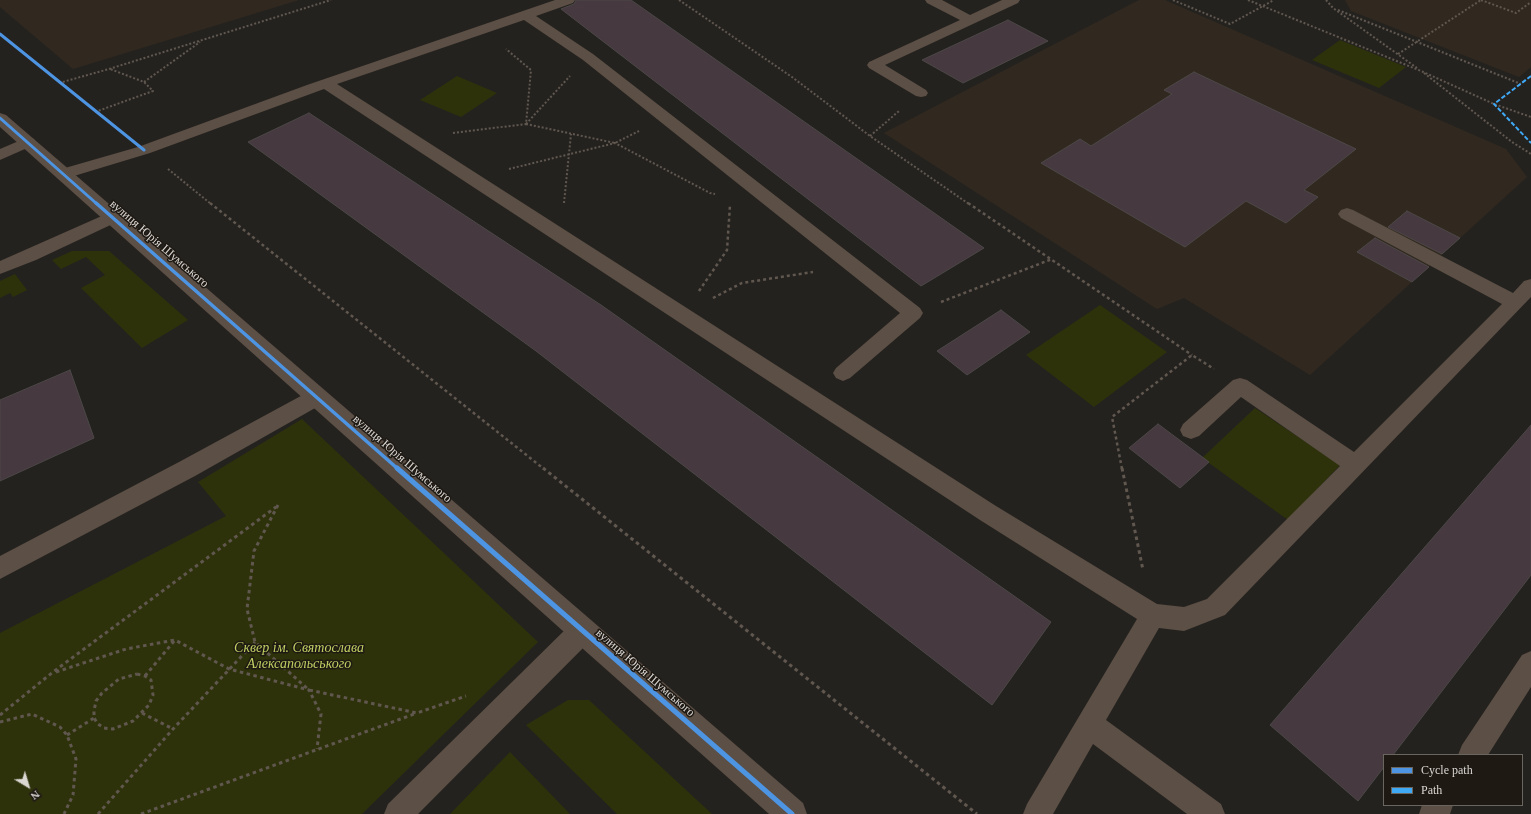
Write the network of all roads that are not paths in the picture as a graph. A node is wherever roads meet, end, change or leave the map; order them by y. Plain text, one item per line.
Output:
1 (568, 0) edge
2 (932, 0) edge
3 (1013, 0) edge
4 (526, 14) junction
5 (970, 20) junction
6 (327, 84) junction
7 (921, 93) road end
8 (0, 118) edge
9 (28, 142) junction
10 (0, 155) edge
11 (64, 174) junction
12 (1347, 214) dead end
13 (113, 216) junction
14 (0, 268) edge
15 (1531, 286) edge
16 (1515, 302) junction
17 (842, 373) dead end
18 (317, 397) junction
19 (1191, 430) dead end
20 (1355, 465) junction
21 (0, 568) edge
22 (1153, 615) junction
23 (582, 631) junction
24 (1531, 664) edge
25 (1090, 725) junction
26 (1473, 754) edge
27 (398, 814) edge
28 (792, 814) edge
29 (1037, 814) edge
30 (1211, 814) edge

1 - 4 lane
2 - 5 lane
3 - 5 lane
4 - 6 lane
4 - 17 lane
5 - 7 lane
6 - 11 lane
6 - 22 lane
8 - 9 street, вулиця Юрія Шумського
9 - 10 lane
9 - 11 street, вулиця Юрія Шумського
11 - 13 street, вулиця Юрія Шумського
12 - 16 lane
13 - 14 lane
13 - 18 street, вулиця Юрія Шумського
15 - 16 lane
16 - 20 lane
18 - 21 lane
18 - 23 street, вулиця Юрія Шумського
19 - 20 lane
20 - 22 lane
22 - 25 lane
23 - 27 lane
23 - 28 street, вулиця Юрія Шумського
24 - 26 lane
25 - 29 lane
25 - 30 lane

